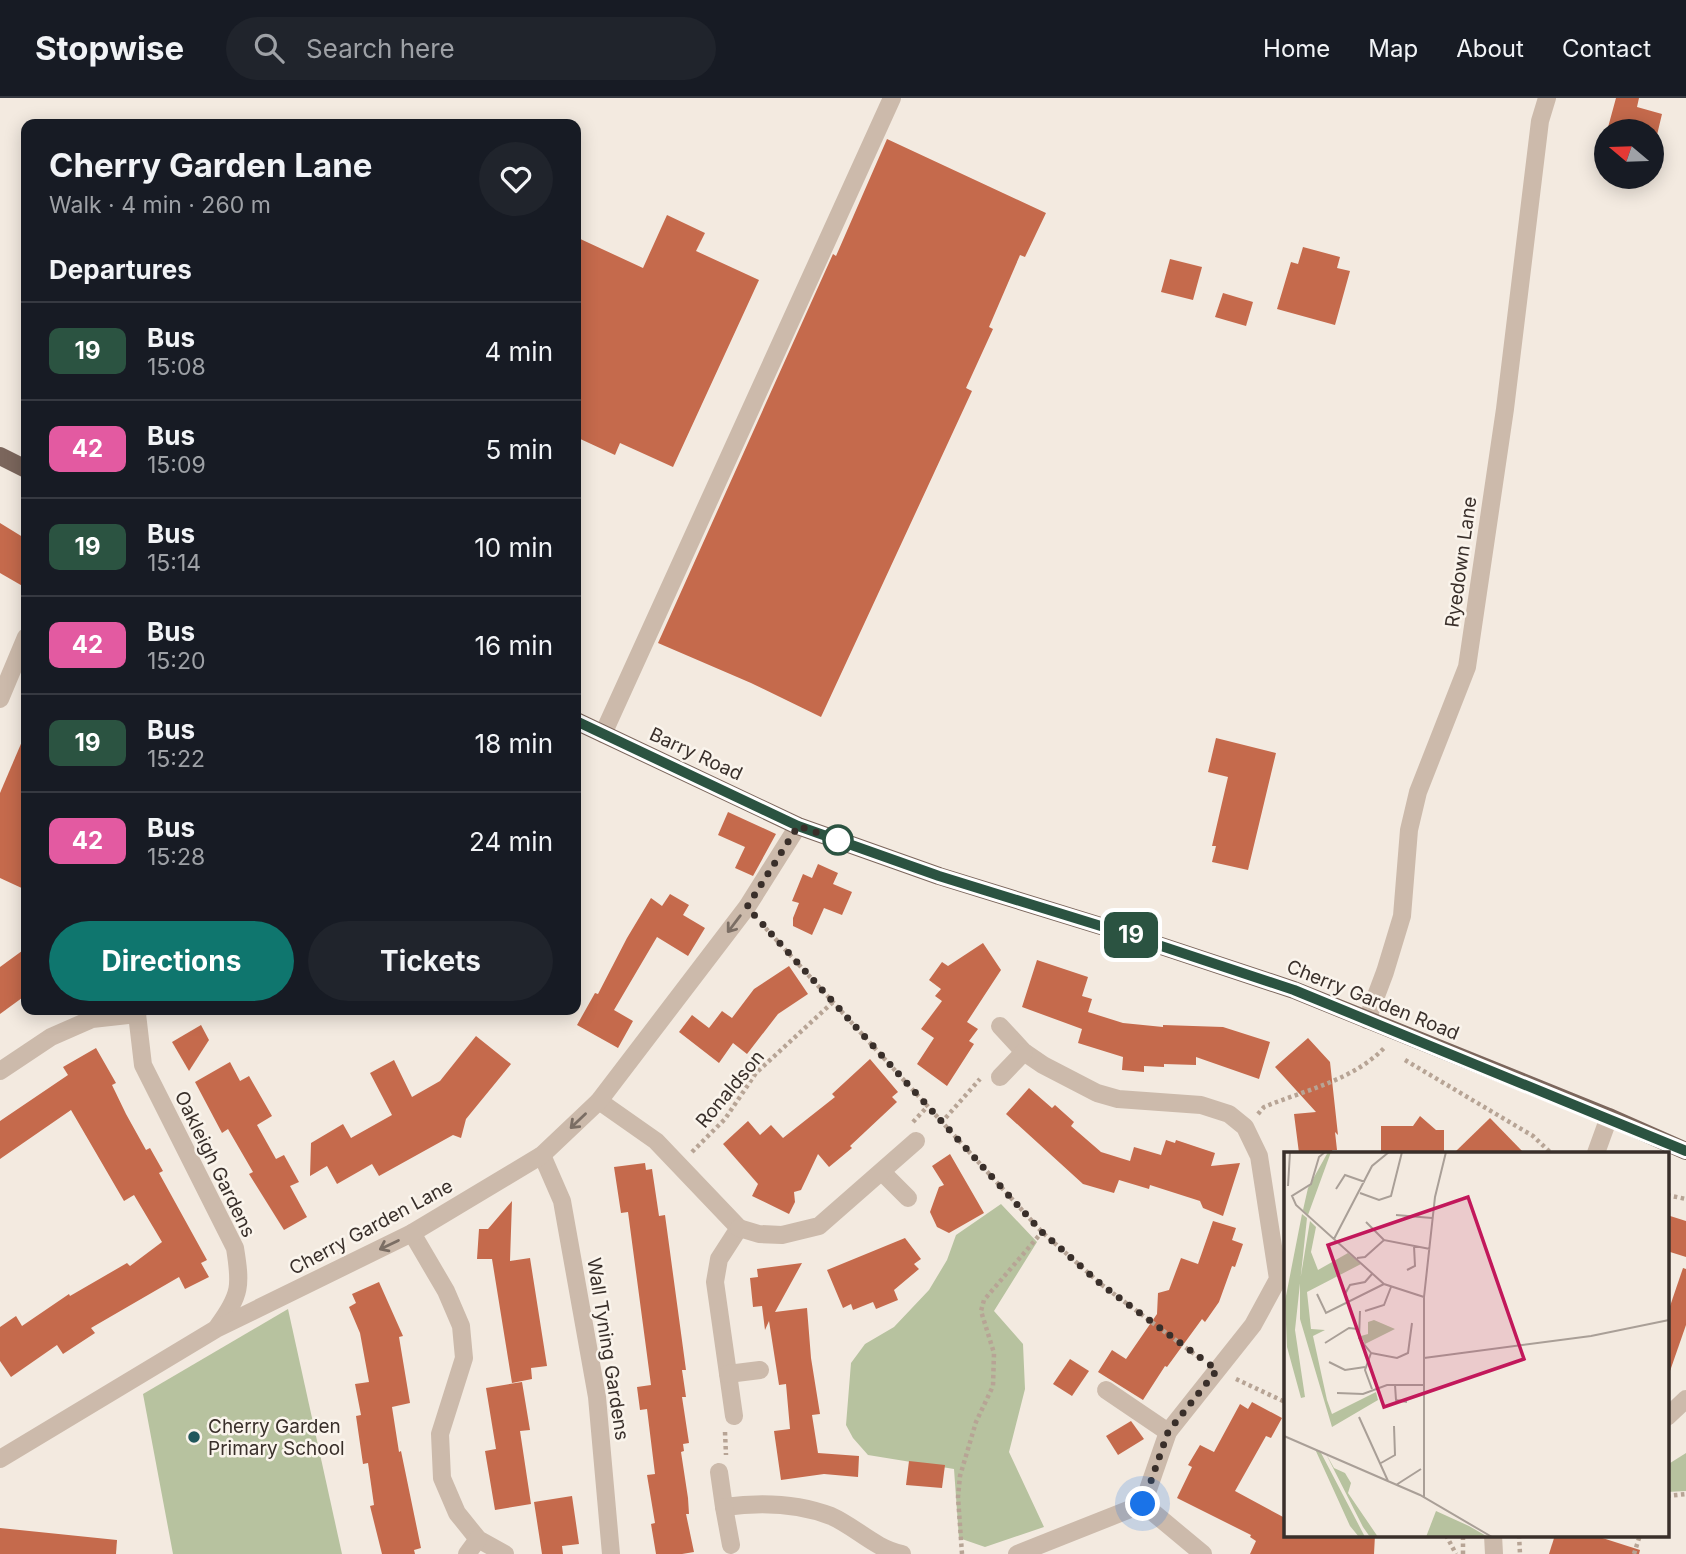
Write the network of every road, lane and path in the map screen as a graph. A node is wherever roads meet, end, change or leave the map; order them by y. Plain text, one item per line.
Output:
1 (892, 98) edge
2 (1547, 98) edge
3 (0, 456) edge
4 (21, 466) edge
5 (21, 649) edge
6 (0, 699) edge
7 (581, 723) edge
8 (603, 734) junction
9 (798, 826) junction
10 (747, 907) junction
11 (833, 1002) junction
12 (118, 1015) edge
13 (138, 1015) edge
14 (1367, 1020) junction
15 (1000, 1026) dead end
16 (1024, 1052) junction
17 (0, 1071) edge
18 (1000, 1077) joint
19 (599, 1101) junction
20 (1609, 1117) junction
21 (941, 1123) junction
22 (1245, 1127) junction
23 (916, 1141) dead end
24 (1686, 1151) edge
25 (1549, 1152) edge
26 (1596, 1152) edge
27 (542, 1155) junction
28 (679, 1164) junction
29 (883, 1172) junction
30 (1668, 1195) edge
31 (908, 1198) dead end
32 (1686, 1199) edge
33 (739, 1228) junction
34 (1042, 1232) junction
35 (412, 1233) junction
36 (1282, 1280) edge
37 (216, 1329) junction
38 (760, 1370) dead end
39 (1217, 1370) junction
40 (728, 1374) junction
41 (1106, 1390) dead end
42 (1686, 1399) edge
43 (1284, 1402) edge
44 (734, 1416) joint
45 (1668, 1416) edge
46 (1168, 1432) junction
47 (0, 1459) edge
48 (719, 1472) joint
49 (1686, 1494) edge
50 (1668, 1496) edge
51 (1143, 1504) junction
52 (724, 1507) junction
53 (1447, 1536) edge
54 (1463, 1536) edge
55 (1493, 1536) edge
56 (1519, 1536) edge
57 (1640, 1536) edge
58 (731, 1545) dead end
59 (473, 1547) edge
60 (875, 1550) edge
61 (505, 1554) edge
62 (611, 1554) edge
63 (902, 1554) edge
64 (962, 1554) edge
65 (1017, 1554) edge
66 (1203, 1554) edge
67 (1456, 1554) edge
68 (1463, 1554) edge
69 (1494, 1554) edge
70 (1520, 1554) edge
71 (1634, 1554) edge

1 - 8 street
2 - 14 street, Ryedown Lane
3 - 4 main road
5 - 6 street
7 - 8 main road, Barry Road
8 - 9 main road, Barry Road
9 - 10 street, Cherry Garden Lane
9 - 14 main road, Cherry Garden Road
10 - 11 path
10 -> 19 street, Cherry Garden Lane
11 - 21 path
11 - 28 path, Ronaldson
12 - 17 street, Oakleigh Gardens
13 - 37 street, Oakleigh Gardens
14 - 20 main road, Cherry Garden Road
15 - 16 street
16 - 18 street
16 - 22 street
18 - 21 path
19 -> 27 street, Cherry Garden Lane
19 - 28 street
20 - 24 main road, Cherry Garden Road
20 - 26 street
21 - 34 path
22 - 25 path
22 - 36 street
23 - 29 street
27 - 35 street, Cherry Garden Lane
27 - 62 street, Wall Tyning Gardens
28 - 33 street
29 - 31 street
29 - 33 street
30 - 32 path
33 - 40 street
34 - 39 path
34 - 64 path
35 -> 37 street, Cherry Garden Lane
35 - 59 street
36 - 39 street
37 - 47 street, Cherry Garden Lane
38 - 40 street
39 - 43 path
39 - 46 street
40 - 44 street
41 - 46 street
42 - 45 street
44 - 48 path
46 - 51 street
48 - 52 street
49 - 50 path
51 - 65 street
51 - 66 street
52 - 58 street
52 - 60 street
53 - 67 path
54 - 68 path
55 - 69 street
56 - 70 path
57 - 71 path
59 - 61 street
60 - 63 street

